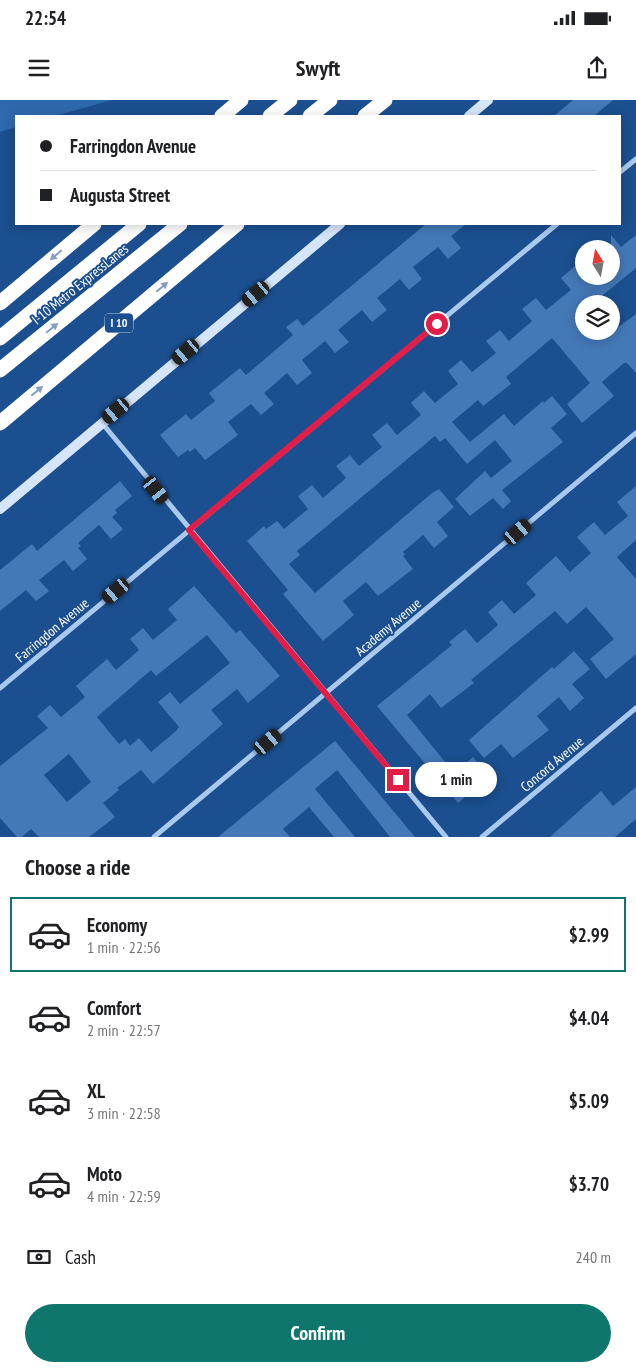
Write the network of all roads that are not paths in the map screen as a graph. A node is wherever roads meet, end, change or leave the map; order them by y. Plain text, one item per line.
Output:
1 (241, 100) edge
2 (290, 100) edge
3 (330, 100) edge
4 (384, 100) edge
5 (488, 100) edge
6 (223, 115) edge
7 (271, 115) edge
8 (311, 115) edge
9 (366, 115) edge
10 (470, 115) edge
11 (636, 159) edge
12 (621, 171) edge
13 (93, 225) edge
14 (138, 225) edge
15 (179, 225) edge
16 (236, 225) edge
17 (339, 225) edge
18 (556, 225) edge
19 (0, 303) edge
20 (0, 338) edge
21 (0, 370) edge
22 (0, 423) edge
23 (102, 423) junction
24 (636, 433) edge
25 (0, 509) edge
26 (189, 530) junction
27 (0, 688) edge
28 (326, 694) junction
29 (636, 708) edge
30 (154, 837) edge
31 (446, 837) edge
32 (482, 837) edge

1 - 6 highway
2 - 7 highway
3 - 8 highway
4 - 9 highway
5 - 10 street
11 - 12 street
13 -> 19 highway
14 - 20 highway, I-10 Metro ExpressLanes
21 -> 15 highway, I-10 Metro ExpressLanes
22 -> 16 highway, I 10
17 - 23 street
18 - 26 street, Farringdon Avenue
23 - 25 street
23 - 26 street
24 - 28 street, Academy Avenue
26 - 27 street, Farringdon Avenue
26 - 28 street
28 - 30 street, Academy Avenue
28 - 31 street
29 - 32 street, Concord Avenue

